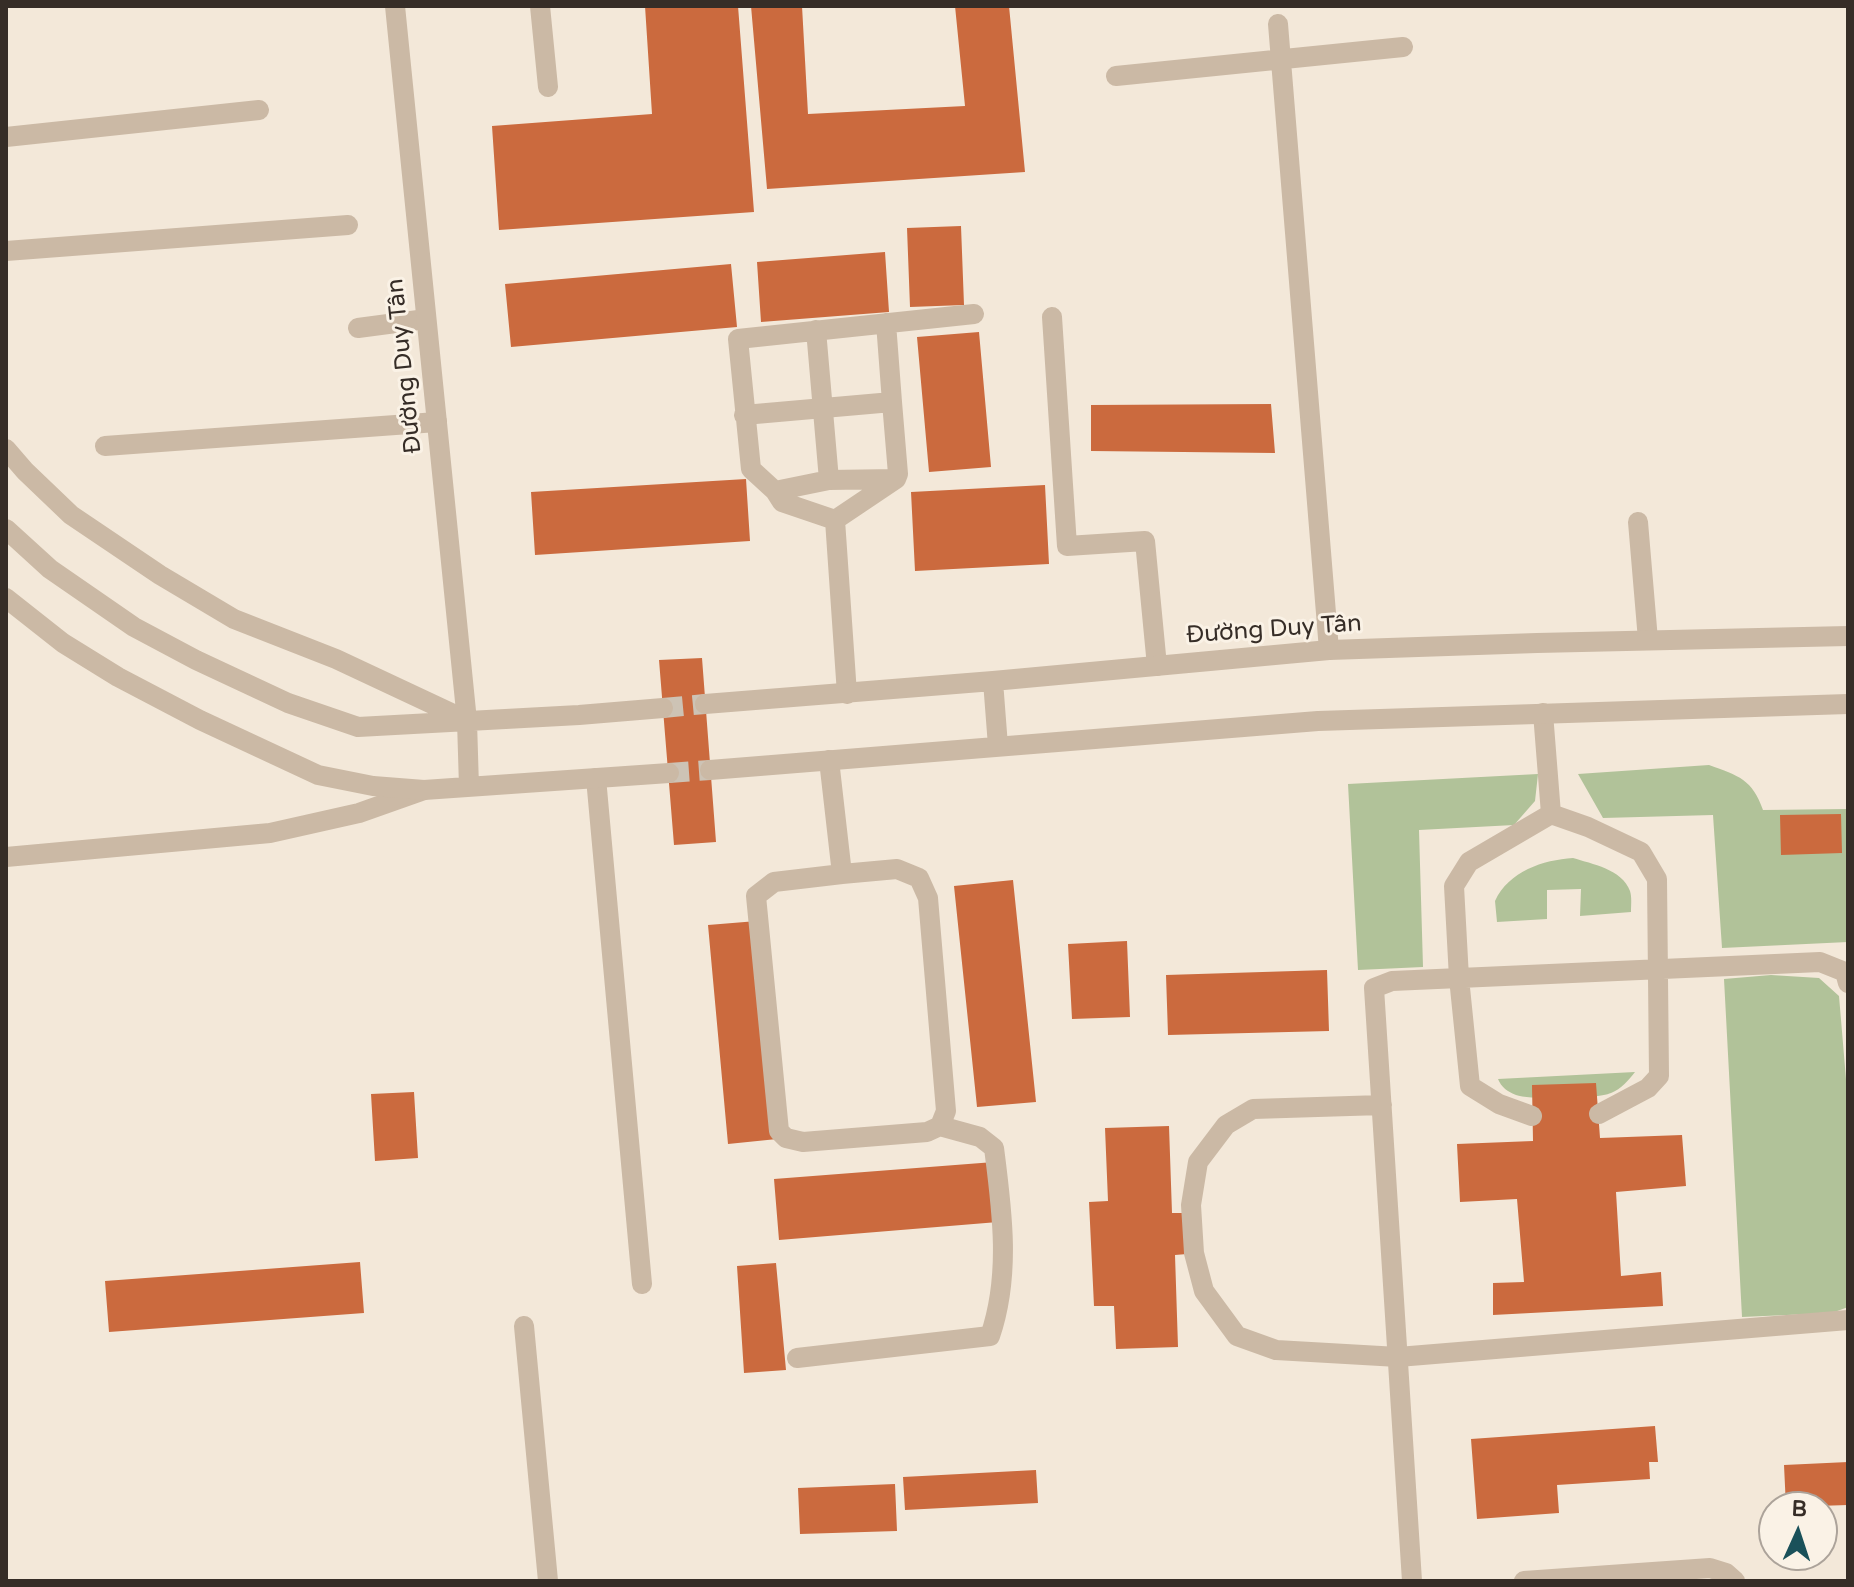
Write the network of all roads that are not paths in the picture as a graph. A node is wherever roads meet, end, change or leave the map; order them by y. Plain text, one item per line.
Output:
1 (395, 6) edge
2 (540, 6) edge
3 (1278, 24) dead end
4 (1403, 47) dead end
5 (1280, 59) junction
6 (1116, 76) dead end
7 (548, 87) dead end
8 (259, 110) dead end
9 (6, 137) edge
10 (348, 225) dead end
11 (6, 251) edge
12 (974, 314) dead end
13 (1052, 317) dead end
14 (426, 319) junction
15 (886, 323) junction
16 (358, 328) dead end
17 (816, 330) junction
18 (892, 402) junction
19 (822, 407) junction
20 (744, 415) junction
21 (437, 422) junction
22 (105, 446) dead end
23 (6, 449) edge
24 (896, 479) junction
25 (829, 480) junction
26 (775, 491) junction
27 (835, 520) junction
28 (1638, 522) dead end
29 (6, 529) edge
30 (6, 598) edge
31 (1848, 636) edge
32 (1648, 640) junction
33 (1329, 650) junction
34 (1157, 666) junction
35 (993, 681) junction
36 (847, 694) junction
37 (705, 704) tunnel mouth
38 (1848, 704) edge
39 (663, 708) tunnel mouth
40 (1543, 713) junction
41 (467, 721) junction
42 (998, 746) junction
43 (829, 760) junction
44 (710, 770) tunnel mouth
45 (669, 773) tunnel mouth
46 (596, 778) junction
47 (469, 787) junction
48 (424, 790) junction
49 (1551, 814) junction
50 (6, 857) edge
51 (842, 874) junction
52 (1656, 969) junction
53 (1459, 978) junction
54 (1848, 983) edge
55 (1382, 1105) junction
56 (1599, 1114) dead end
57 (1532, 1116) dead end
58 (940, 1126) junction
59 (642, 1284) dead end
60 (1848, 1320) edge
61 (524, 1326) dead end
62 (1398, 1357) junction
63 (797, 1358) dead end
64 (548, 1581) edge
65 (1412, 1581) edge
66 (1524, 1581) edge
67 (1735, 1581) edge

1 - 14 street, Đường Duy Tân
2 - 7 street
3 - 5 street
4 - 5 street
5 - 6 street
5 - 33 street
8 - 9 street
10 - 11 street
12 - 15 street
13 - 34 street
14 - 16 street
14 - 21 street, Đường Duy Tân
15 - 17 street
15 - 18 street
17 - 19 street
17 - 20 street
18 - 19 street
18 - 24 street
19 - 20 street
19 - 25 street
20 - 26 street
21 - 22 street
21 - 41 street, Đường Duy Tân
23 - 41 street
24 - 25 street
24 - 27 street
25 - 26 street
26 - 27 street
27 - 36 street
28 - 32 street
29 - 41 street
30 - 48 street
31 - 32 street, Đường Duy Tân
32 - 33 street, Đường Duy Tân
33 - 34 street, Đường Duy Tân
34 - 35 street, Đường Duy Tân
35 - 36 street, Đường Duy Tân
35 - 42 street
36 - 37 street, Đường Duy Tân
38 - 40 street
39 - 41 street
40 - 42 street
40 - 49 street
41 - 47 street, Đường Duy Tân
42 - 43 street
43 - 44 street
43 - 51 street
45 - 46 street
46 - 47 street
46 - 59 street
47 - 48 street
48 - 50 street
49 - 52 street
49 - 53 street
51 - 58 street
51 - 58 street
52 - 53 street
52 - 54 street
52 - 56 street
53 - 55 street
53 - 57 street
55 - 62 street
55 - 62 street
58 - 63 street
60 - 62 street
61 - 64 street
62 - 65 street
66 - 67 street

